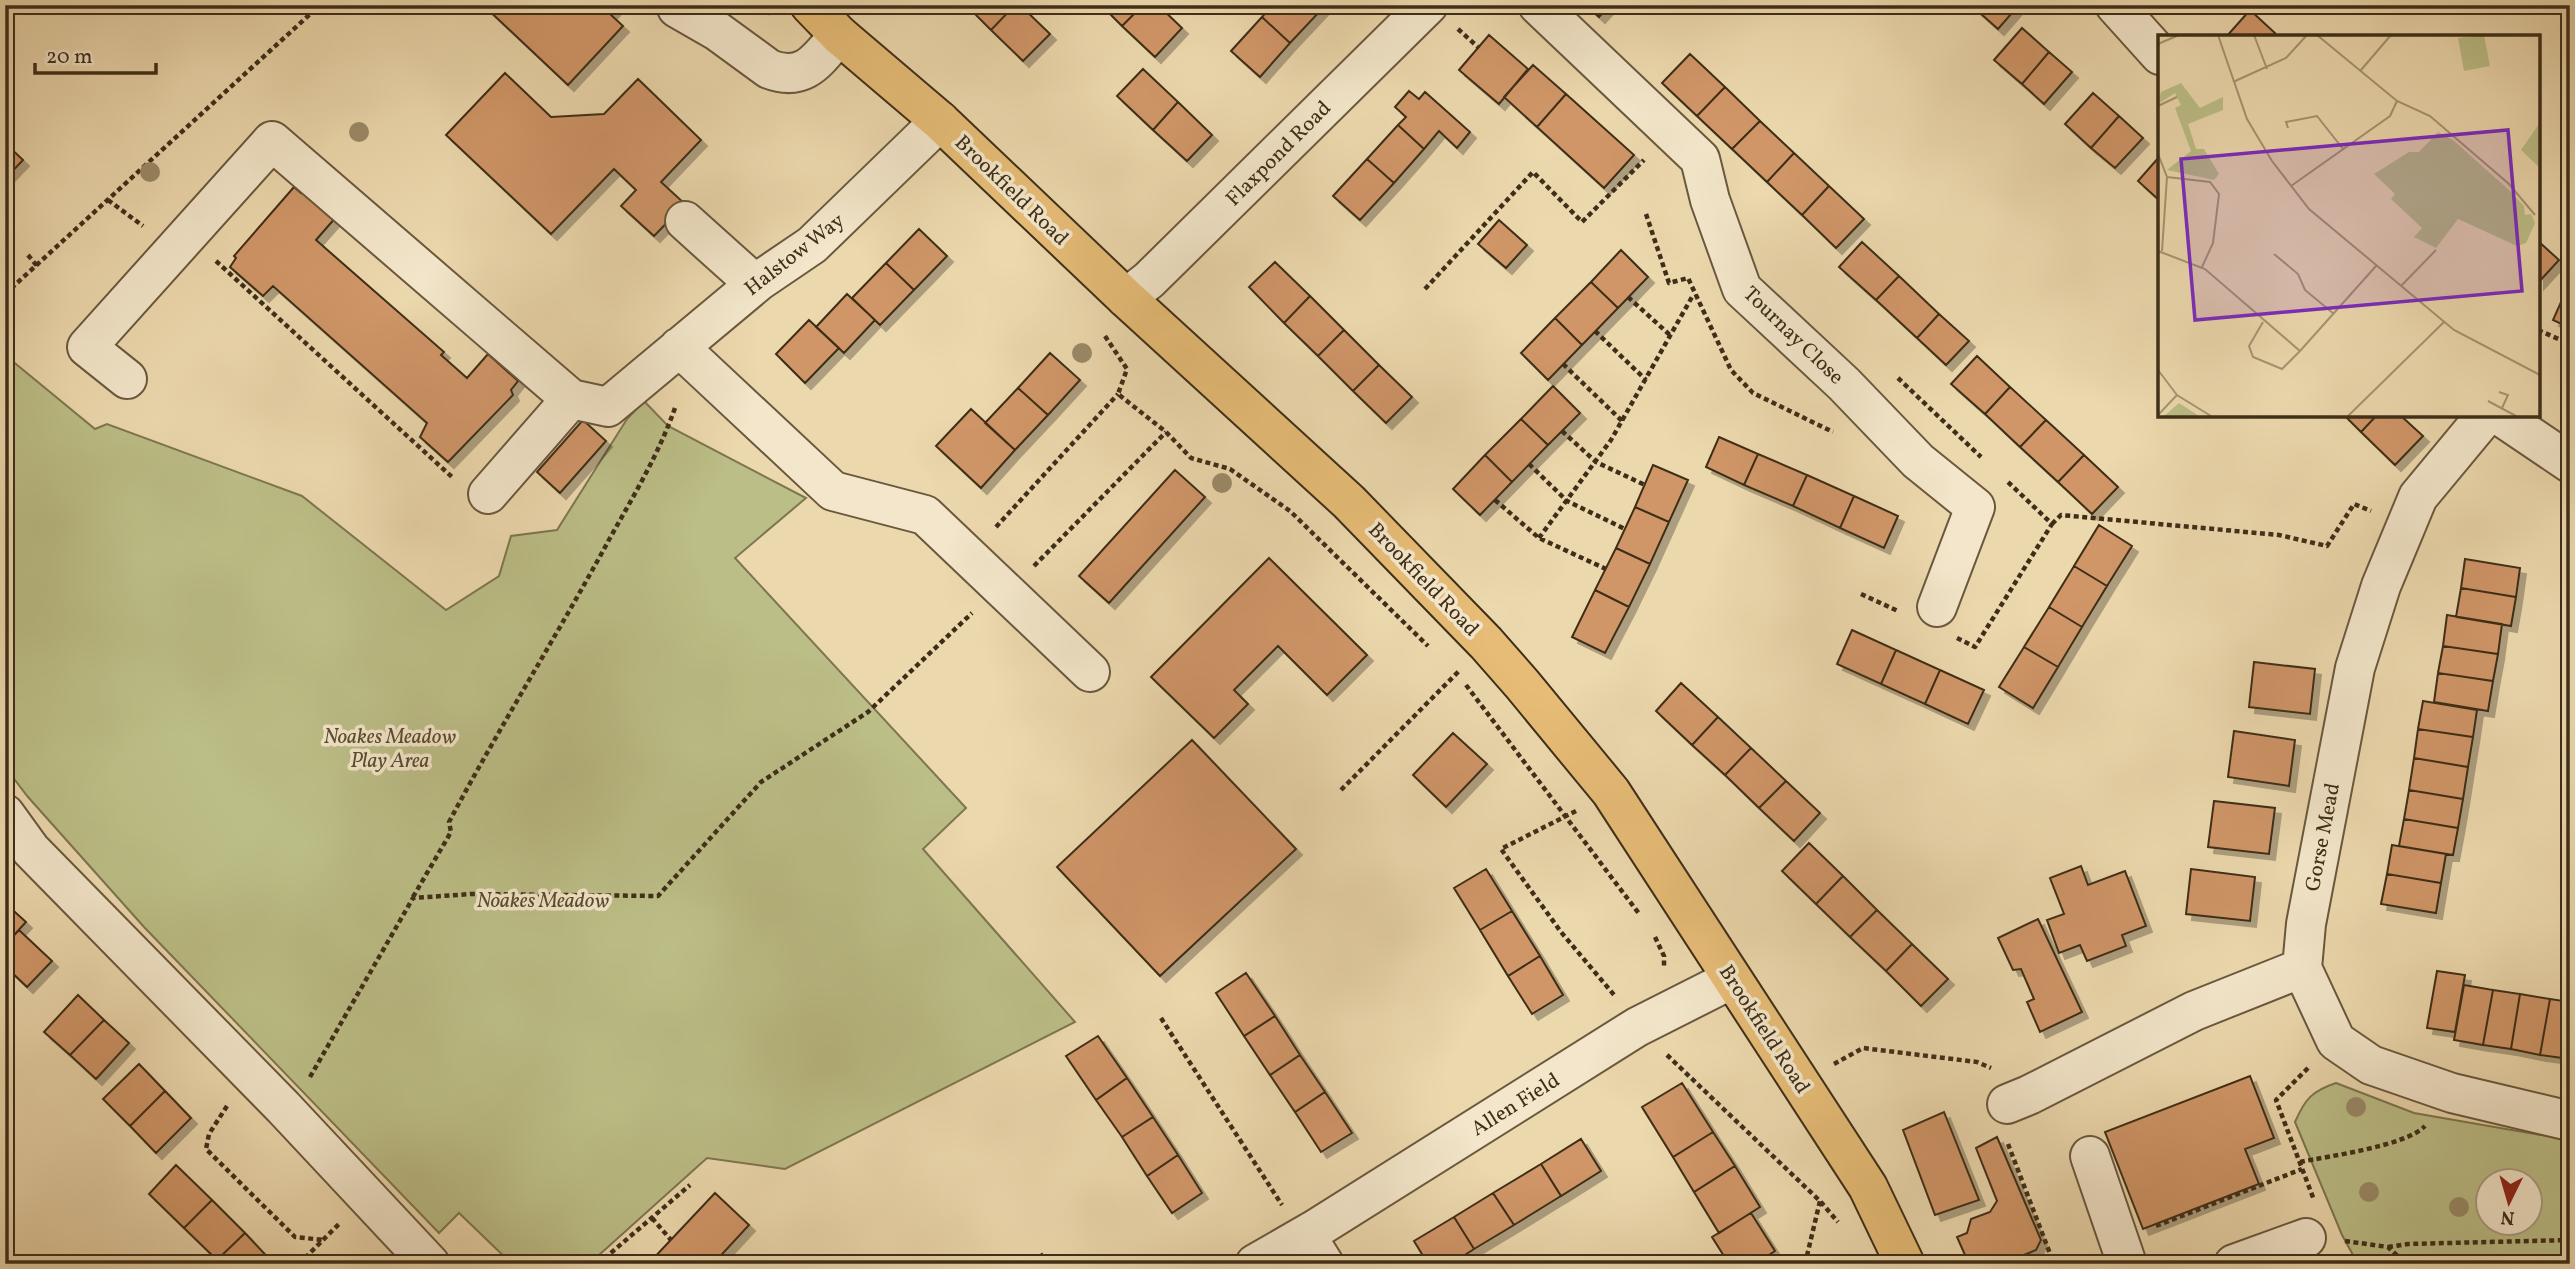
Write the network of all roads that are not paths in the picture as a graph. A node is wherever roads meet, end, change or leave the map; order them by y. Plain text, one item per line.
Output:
1 (679, 5) edge
2 (810, 5) edge
3 (1428, 5) edge
4 (1538, 5) edge
5 (2115, 5) edge
6 (839, 35) junction
7 (2158, 53) edge
8 (940, 121) junction
9 (685, 221) dead end
10 (755, 284) junction
11 (1126, 298) junction
12 (691, 359) junction
13 (127, 379) dead end
14 (571, 399) junction
15 (2485, 416) edge
16 (2500, 416) edge
17 (2570, 463) edge
18 (474, 490) road end
19 (1937, 607) dead end
20 (1090, 672) dead end
21 (5, 814) edge
22 (2302, 968) junction
23 (1732, 979) junction
24 (2013, 1111) road end
25 (2570, 1121) edge
26 (2090, 1156) dead end
27 (2311, 1222) road end
28 (1311, 1245) edge
29 (2123, 1252) edge
30 (430, 1264) edge
31 (1255, 1264) edge
32 (1905, 1264) edge
33 (2234, 1264) edge

1 - 6 street
2 - 6 main road, Brookfield Road
3 - 11 street, Flaxpond Road
4 - 19 street, Tournay Close
5 - 7 street
6 - 8 main road, Brookfield Road
8 - 10 street, Halstow Way
8 - 11 main road, Brookfield Road
9 - 10 street
10 - 12 street, Halstow Way
11 - 23 main road, Brookfield Road
12 - 14 street, Halstow Way
12 - 20 street
13 - 14 street
14 - 18 street
15 - 22 street, Gorse Mead
16 - 17 street
21 - 30 street
22 - 24 street
22 - 25 street
23 - 28 street, Allen Field
23 - 32 main road, Brookfield Road
26 - 29 street
27 - 33 street
28 - 31 street, Allen Field

